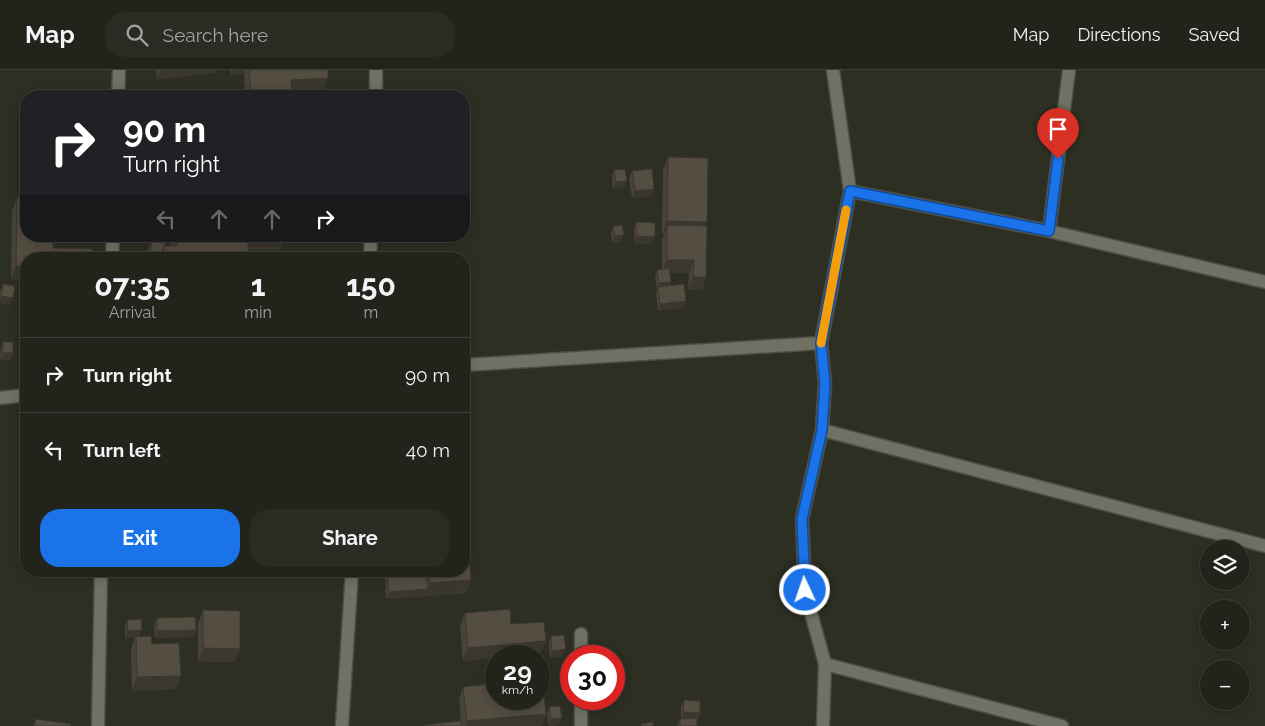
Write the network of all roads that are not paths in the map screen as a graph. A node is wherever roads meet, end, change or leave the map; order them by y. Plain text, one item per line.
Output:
1 (119, 70) edge
2 (376, 70) edge
3 (832, 70) edge
4 (1069, 70) edge
5 (118, 90) edge
6 (376, 90) edge
7 (850, 191) junction
8 (1049, 231) junction
9 (1265, 282) edge
10 (821, 343) junction
11 (470, 365) edge
12 (20, 396) edge
13 (0, 398) edge
14 (822, 430) junction
15 (1265, 546) edge
16 (101, 577) edge
17 (352, 577) edge
18 (581, 634) dead end
19 (581, 645) edge
20 (825, 664) junction
21 (581, 710) edge
22 (98, 726) edge
23 (342, 726) edge
24 (581, 726) edge
25 (822, 726) edge
26 (1062, 726) edge

1 - 5 street
2 - 6 street
3 - 7 street
4 - 8 street
7 - 8 street
7 - 10 street
8 - 9 street
10 - 11 street
10 - 14 street
12 - 13 street
14 - 15 street
14 - 20 street
16 - 22 street
17 - 23 street
18 - 19 street
20 - 25 street
20 - 26 street
21 - 24 street

